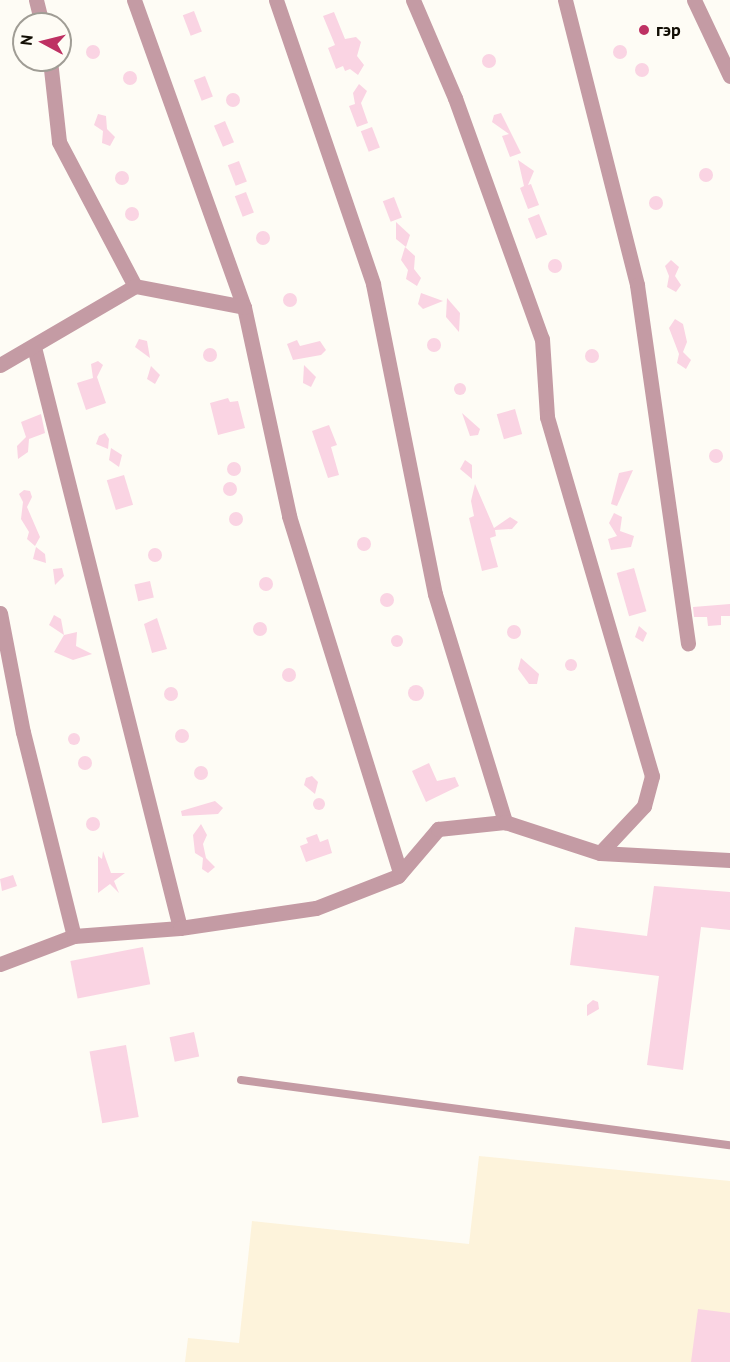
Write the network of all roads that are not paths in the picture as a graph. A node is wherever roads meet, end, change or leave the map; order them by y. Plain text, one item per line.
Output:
1 (134, 0) edge
2 (276, 0) edge
3 (413, 0) edge
4 (565, 0) edge
5 (694, 0) edge
6 (51, 72) edge
7 (730, 76) edge
8 (135, 286) junction
9 (244, 307) junction
10 (34, 347) junction
11 (0, 365) edge
12 (0, 614) edge
13 (688, 643) dead end
14 (505, 822) junction
15 (600, 853) junction
16 (730, 860) edge
17 (400, 873) junction
18 (180, 927) junction
19 (74, 936) junction
20 (0, 964) edge
21 (241, 1080) dead end
22 (730, 1145) edge

1 - 9 street
2 - 14 street
3 - 15 street
4 - 13 street
5 - 7 street
6 - 8 street
8 - 9 street
8 - 10 street
9 - 17 street
10 - 11 street
10 - 18 street
12 - 19 street
14 - 15 street
14 - 17 street
15 - 16 street
17 - 18 street
18 - 19 street
19 - 20 street
21 - 22 lane

